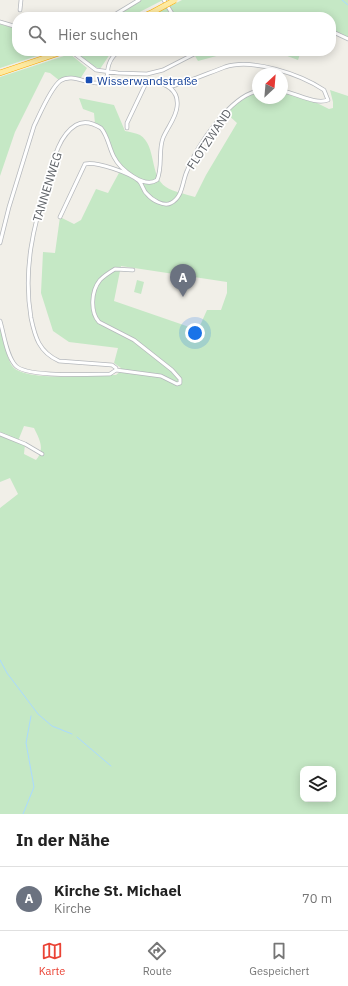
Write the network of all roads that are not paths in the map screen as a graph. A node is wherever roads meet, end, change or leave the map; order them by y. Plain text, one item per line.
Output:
1 (21, 0) edge
2 (139, 0) edge
3 (164, 0) edge
4 (175, 0) edge
5 (20, 10) dead end
6 (119, 12) edge
7 (153, 12) edge
8 (171, 12) edge
9 (0, 22) edge
10 (12, 26) edge
11 (336, 33) edge
12 (348, 39) edge
13 (50, 56) edge
14 (78, 56) edge
15 (113, 56) edge
16 (189, 56) edge
17 (268, 68) edge
18 (107, 72) junction
19 (0, 73) edge
20 (288, 76) edge
21 (147, 81) junction
22 (107, 82) junction
23 (169, 87) junction
24 (252, 92) edge
25 (288, 93) edge
26 (127, 128) dead end
27 (139, 181) junction
28 (60, 217) dead end
29 (0, 243) edge
30 (133, 270) dead end
31 (0, 321) edge
32 (116, 370) junction
33 (0, 434) edge
34 (42, 454) dead end

1 - 5 street
2 - 6 street
3 - 8 street
4 - 7 highway, bridge
9 - 10 street
11 - 12 street
13 - 19 highway
14 - 18 street
15 - 18 street
16 - 18 street
17 - 23 street
18 - 22 street
20 - 25 street
21 - 22 street
21 - 23 street
21 - 26 street
22 - 29 street
23 - 27 street
24 - 27 street, FLOTZWAND
27 - 28 street
27 - 32 street, TANNENWEG
30 - 32 street
31 - 32 street
33 - 34 street

